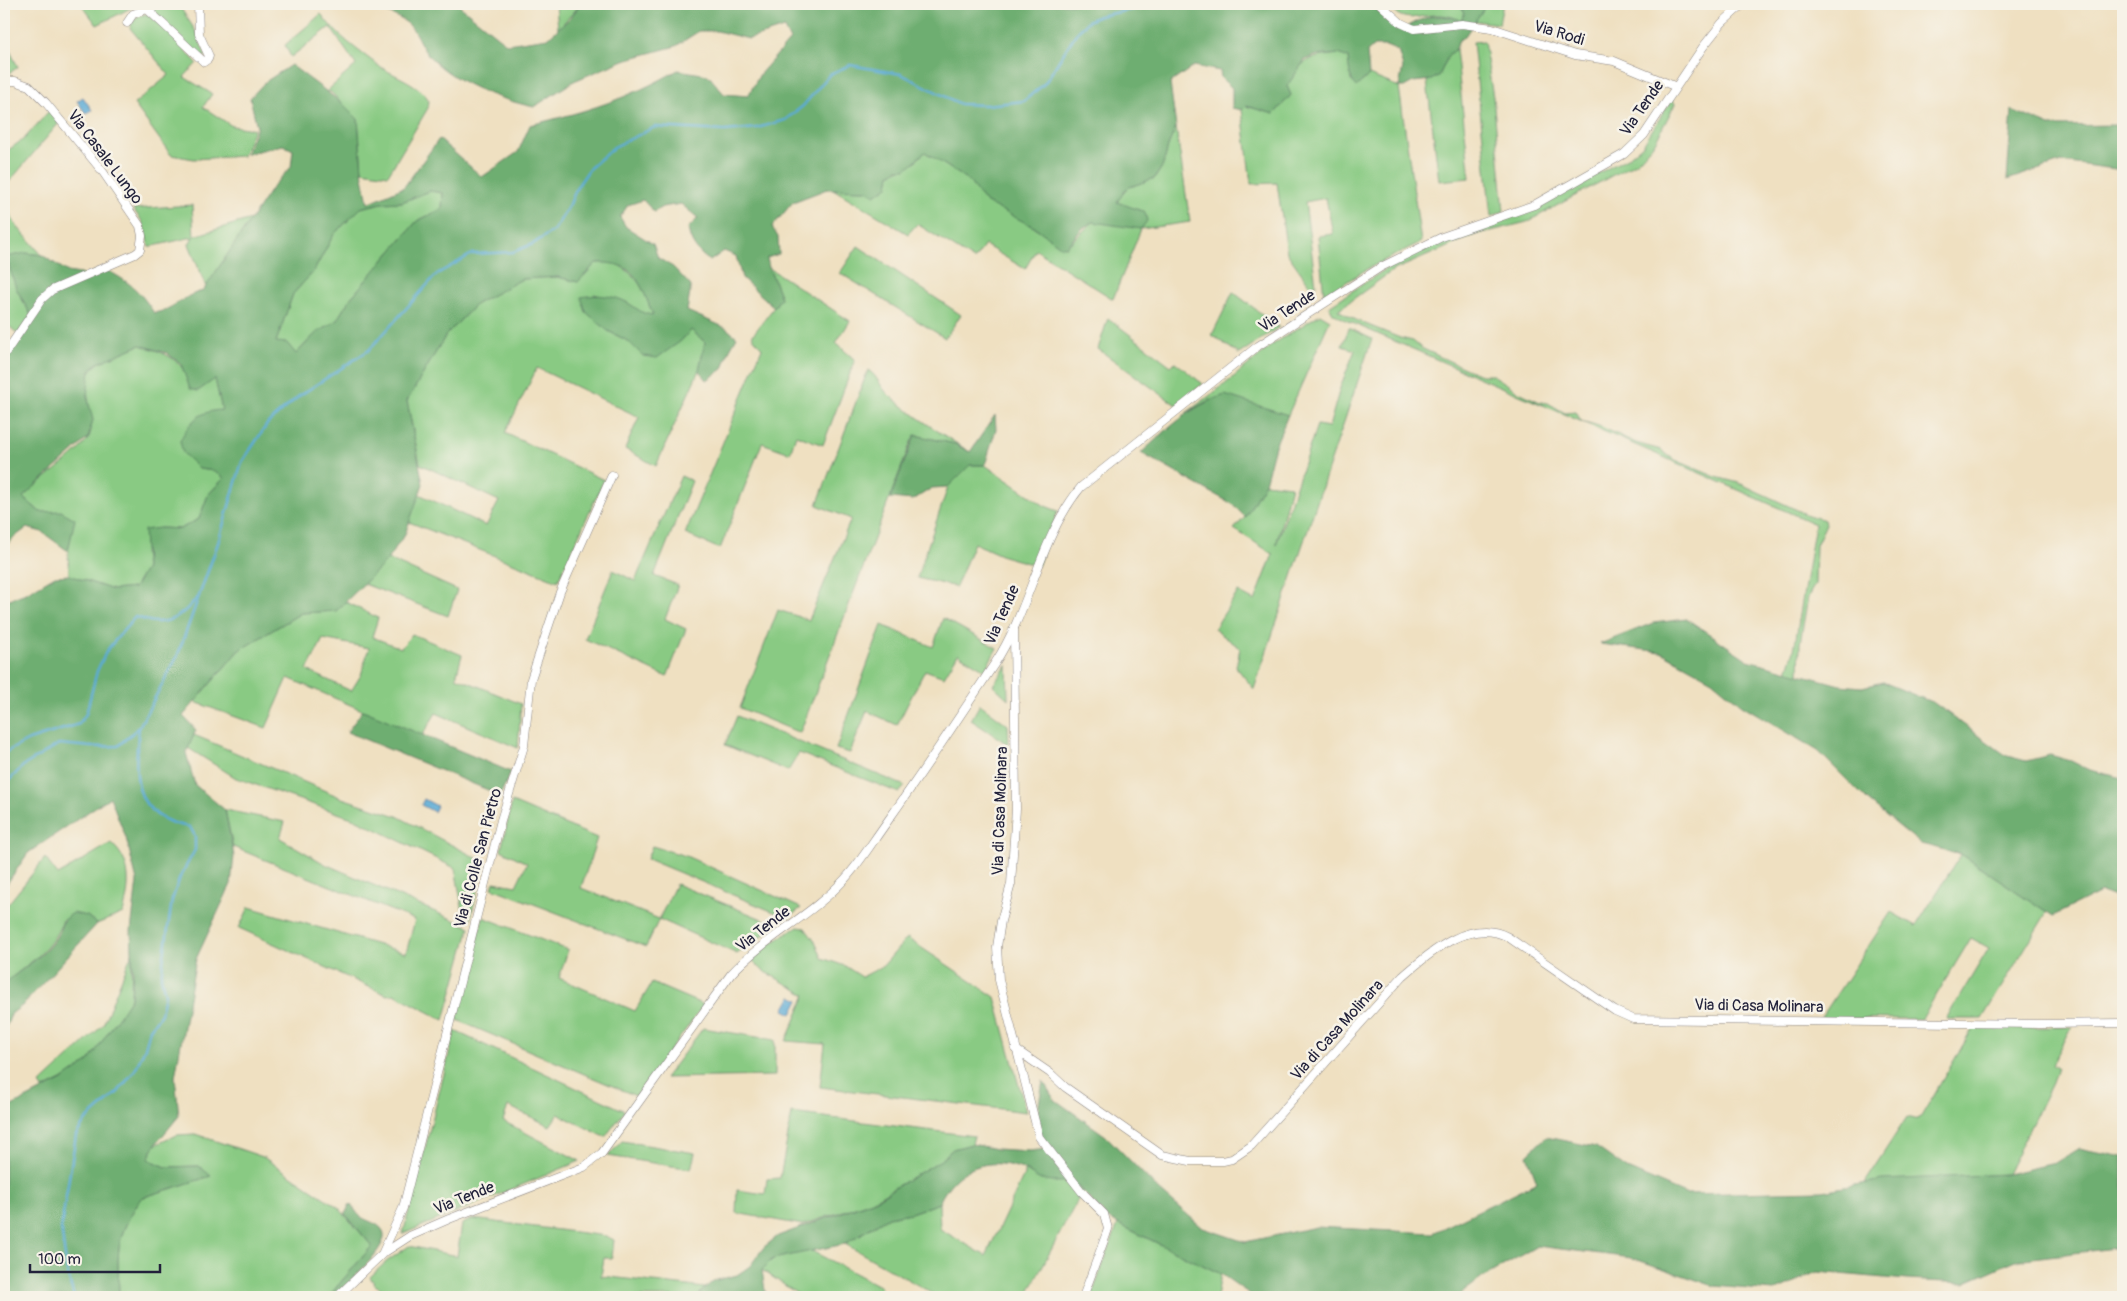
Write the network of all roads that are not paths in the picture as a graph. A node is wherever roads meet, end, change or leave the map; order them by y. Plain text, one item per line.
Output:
1 (198, 4) edge
2 (1380, 4) edge
3 (1743, 4) edge
4 (127, 24) dead end
5 (4, 81) edge
6 (1674, 86) junction
7 (4, 355) edge
8 (612, 475) dead end
9 (1014, 627) junction
10 (2123, 1023) edge
11 (1015, 1049) junction
12 (382, 1254) junction
13 (337, 1297) edge
14 (1083, 1297) edge

1 - 4 street
2 - 6 street, Via Rodi
3 - 6 street, Via Tende
5 - 7 street, Via Casale Lungo
6 - 9 street, Via Tende
8 - 12 street, Via di Colle San Pietro
9 - 11 street, Via di Casa Molinara
9 - 12 street, Via Tende
10 - 11 street, Via di Casa Molinara
11 - 14 street
12 - 13 street, Via Tende

